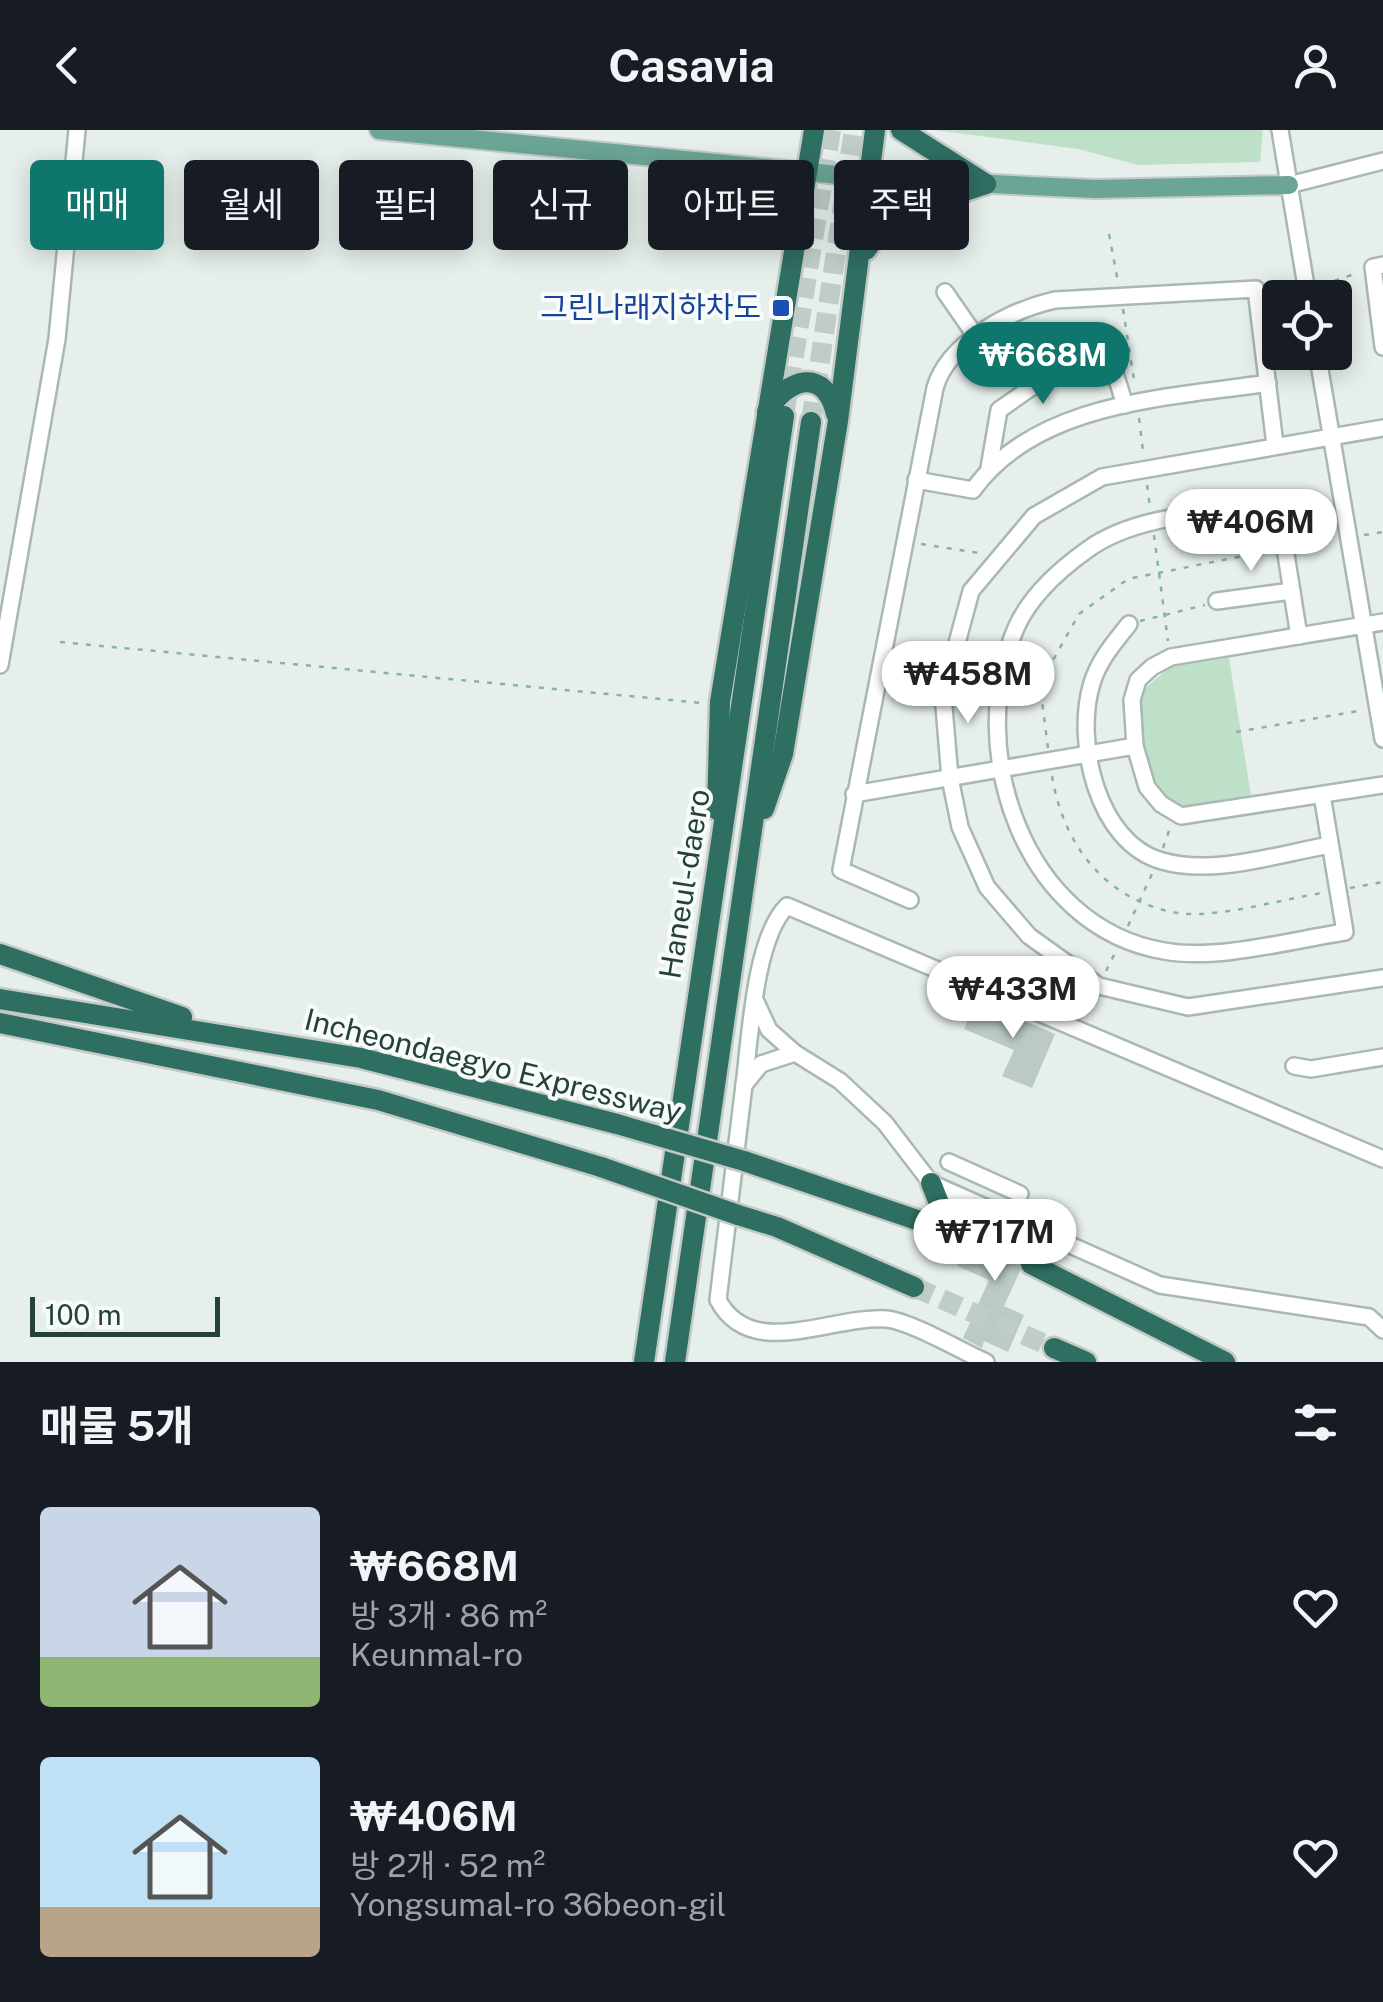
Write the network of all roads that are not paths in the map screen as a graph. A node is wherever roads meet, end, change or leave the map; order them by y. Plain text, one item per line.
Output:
1 (78, 130) edge
2 (379, 130) edge
3 (814, 130) edge
4 (875, 130) edge
5 (901, 130) edge
6 (1280, 130) edge
7 (493, 136) edge
8 (697, 160) edge
9 (810, 160) edge
10 (871, 160) edge
11 (1383, 160) edge
12 (969, 183) edge
13 (986, 184) junction
14 (1289, 185) junction
15 (798, 250) edge
16 (861, 250) edge
17 (860, 259) junction
18 (1378, 266) edge
19 (1305, 280) edge
20 (945, 292) dead end
21 (977, 338) junction
22 (1383, 347) edge
23 (1320, 370) edge
24 (1268, 383) junction
25 (1131, 404) junction
26 (775, 416) junction
27 (838, 420) junction
28 (811, 422) tunnel mouth
29 (1383, 428) edge
30 (1331, 436) junction
31 (1275, 445) junction
32 (989, 468) junction
33 (916, 480) junction
34 (1292, 591) junction
35 (4, 602) edge
36 (1217, 602) road end
37 (1383, 622) edge
38 (1129, 624) road end
39 (1364, 625) junction
40 (1299, 636) junction
41 (0, 665) edge
42 (1383, 738) edge
43 (1135, 746) junction
44 (1091, 754) junction
45 (1004, 769) junction
46 (950, 778) junction
47 (1383, 784) edge
48 (854, 794) junction
49 (1322, 795) junction
50 (1330, 845) junction
51 (746, 863) junction
52 (910, 900) dead end
53 (0, 954) edge
54 (1383, 978) edge
55 (0, 999) edge
56 (755, 1001) junction
57 (0, 1024) edge
58 (241, 1036) junction
59 (795, 1054) junction
60 (1383, 1057) edge
61 (1294, 1066) dead end
62 (744, 1086) junction
63 (1383, 1159) edge
64 (949, 1162) dead end
65 (973, 1173) junction
66 (931, 1183) junction
67 (1020, 1194) dead end
68 (962, 1197) junction
69 (1031, 1264) tunnel mouth
70 (914, 1287) tunnel mouth
71 (1376, 1316) edge
72 (1383, 1330) edge
73 (1059, 1355) tunnel mouth
74 (644, 1362) edge
75 (675, 1362) edge
76 (986, 1362) edge
77 (1086, 1362) edge
78 (1225, 1362) edge

1 - 35 street
2 - 7 main road
3 - 9 highway, Haneul-daero
4 - 10 highway
5 - 13 highway
6 - 14 street
7 - 8 main road
11 - 14 street
12 - 13 main road
13 - 14 main road
13 - 17 highway
14 - 19 street
15 - 26 highway, Haneul-daero
16 - 17 highway
17 - 27 highway
18 - 22 street
20 - 21 street
21 - 24 street
21 - 33 street
23 - 30 street
24 - 25 street
24 - 31 street
25 - 32 street
25 - 32 street
26 - 27 highway
26 - 74 highway, Haneul-daero
27 - 51 highway
28 - 51 highway, Haneul-daero
29 - 30 street
30 - 31 street
30 - 39 street
31 - 46 street
32 - 33 street
33 - 48 street
34 - 36 street
34 - 40 street
34 - 45 street
35 - 41 street
37 - 39 street
38 - 44 street
39 - 40 street
39 - 42 street
40 - 43 street
43 - 44 street
43 - 49 street
44 - 45 street
44 - 50 street
45 - 46 street
45 - 50 street
46 - 48 street
46 - 54 street
47 - 49 street
48 - 52 street
49 - 50 street
51 - 75 highway, Haneul-daero
53 - 58 highway
55 - 58 highway, Incheondaegyo Expressway
56 - 59 street
56 - 62 street
56 - 63 street
57 - 70 highway, Incheondaegyo Expressway, bridge
58 - 66 highway, Incheondaegyo Expressway, bridge
59 - 62 street
59 - 66 street
60 - 61 street
62 - 76 street
64 - 65 street
65 - 67 street
65 - 68 street
66 - 68 street
68 - 71 street
69 - 78 highway
71 - 72 street
73 - 77 highway

